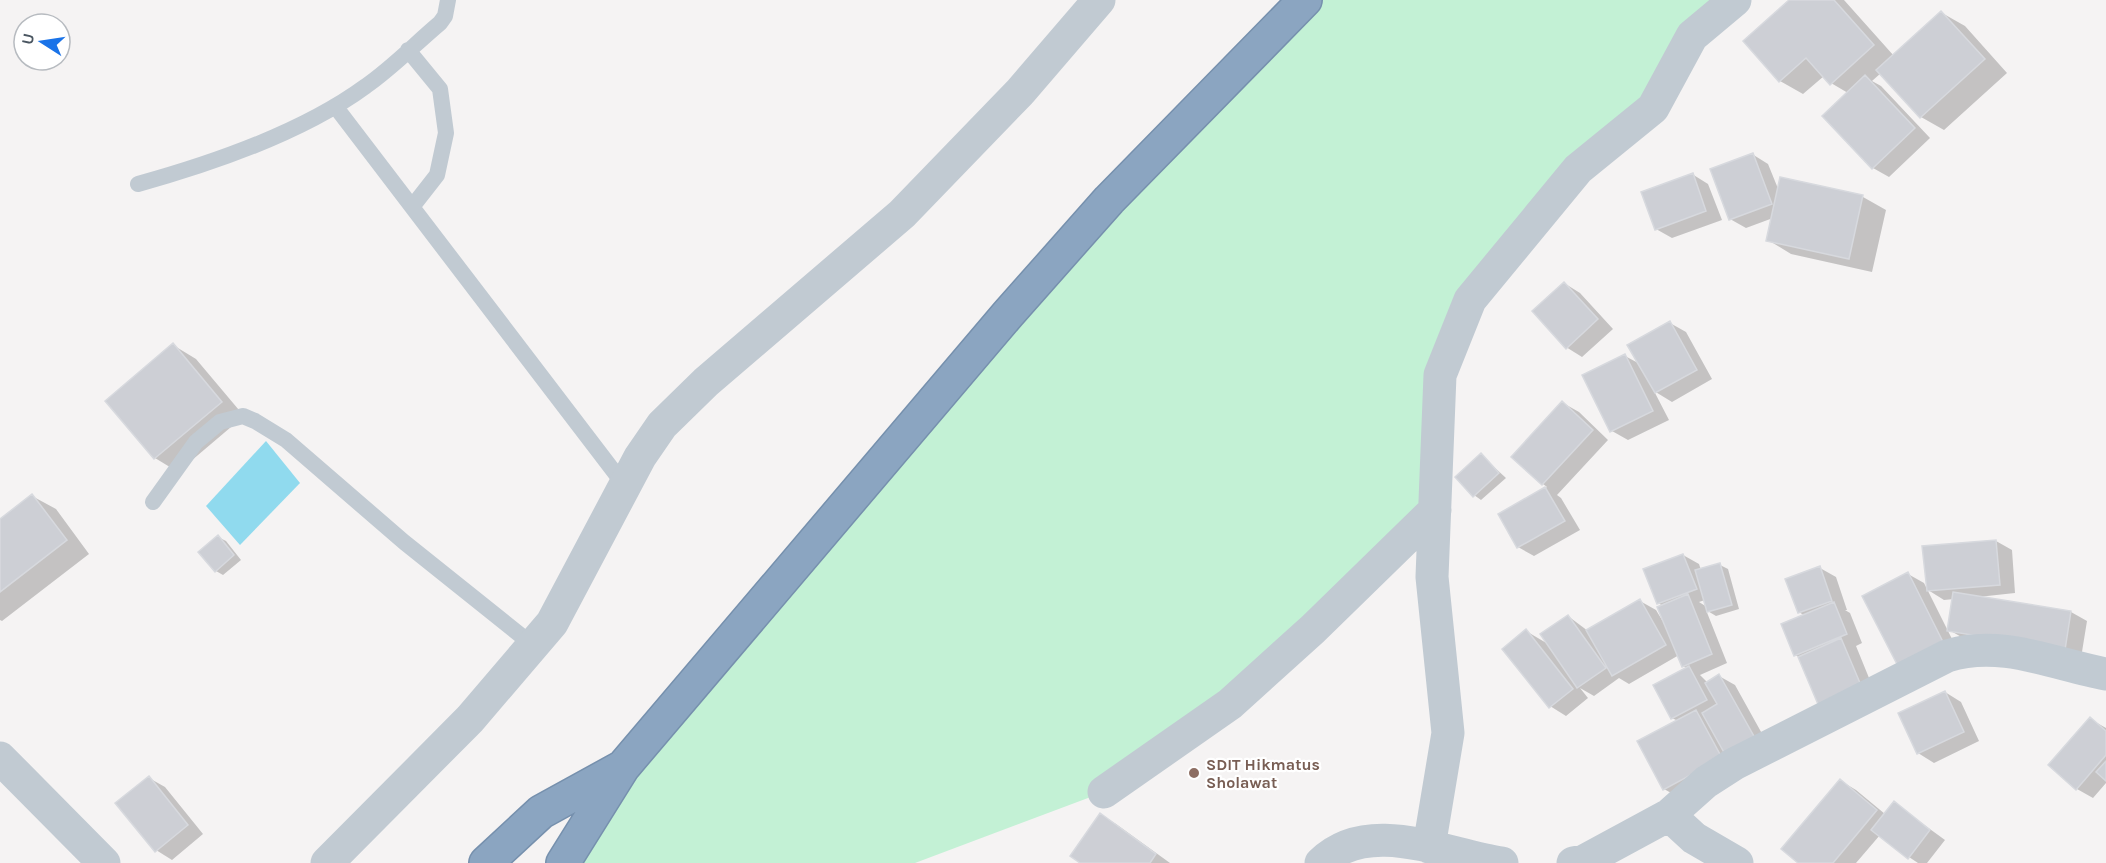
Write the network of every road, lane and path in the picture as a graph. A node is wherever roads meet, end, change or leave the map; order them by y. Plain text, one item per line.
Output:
1 (448, 0) edge
2 (1099, 0) edge
3 (1305, 0) edge
4 (1735, 0) edge
5 (408, 50) junction
6 (335, 106) junction
7 (138, 184) dead end
8 (412, 207) junction
9 (625, 486) junction
10 (153, 502) dead end
11 (1435, 510) junction
12 (534, 646) junction
13 (2106, 674) edge
14 (0, 758) edge
15 (622, 767) junction
16 (1104, 792) dead end
17 (1669, 815) junction
18 (1429, 847) junction
19 (104, 863) edge
20 (327, 863) edge
21 (486, 863) edge
22 (563, 863) edge
23 (1321, 863) edge
24 (1502, 863) edge
25 (1573, 863) edge
26 (1737, 863) edge

1 - 5 lane
2 - 9 street
3 - 15 highway
4 - 11 street
5 - 6 lane
5 - 8 lane
6 - 7 lane
6 - 8 lane
8 - 9 lane
9 - 12 street
10 - 12 lane
11 - 16 street
11 - 18 street
12 - 20 street
13 - 17 street
14 - 19 street
15 - 21 highway
15 - 22 highway
17 - 25 street
17 - 26 street
18 - 23 street
18 - 24 street

